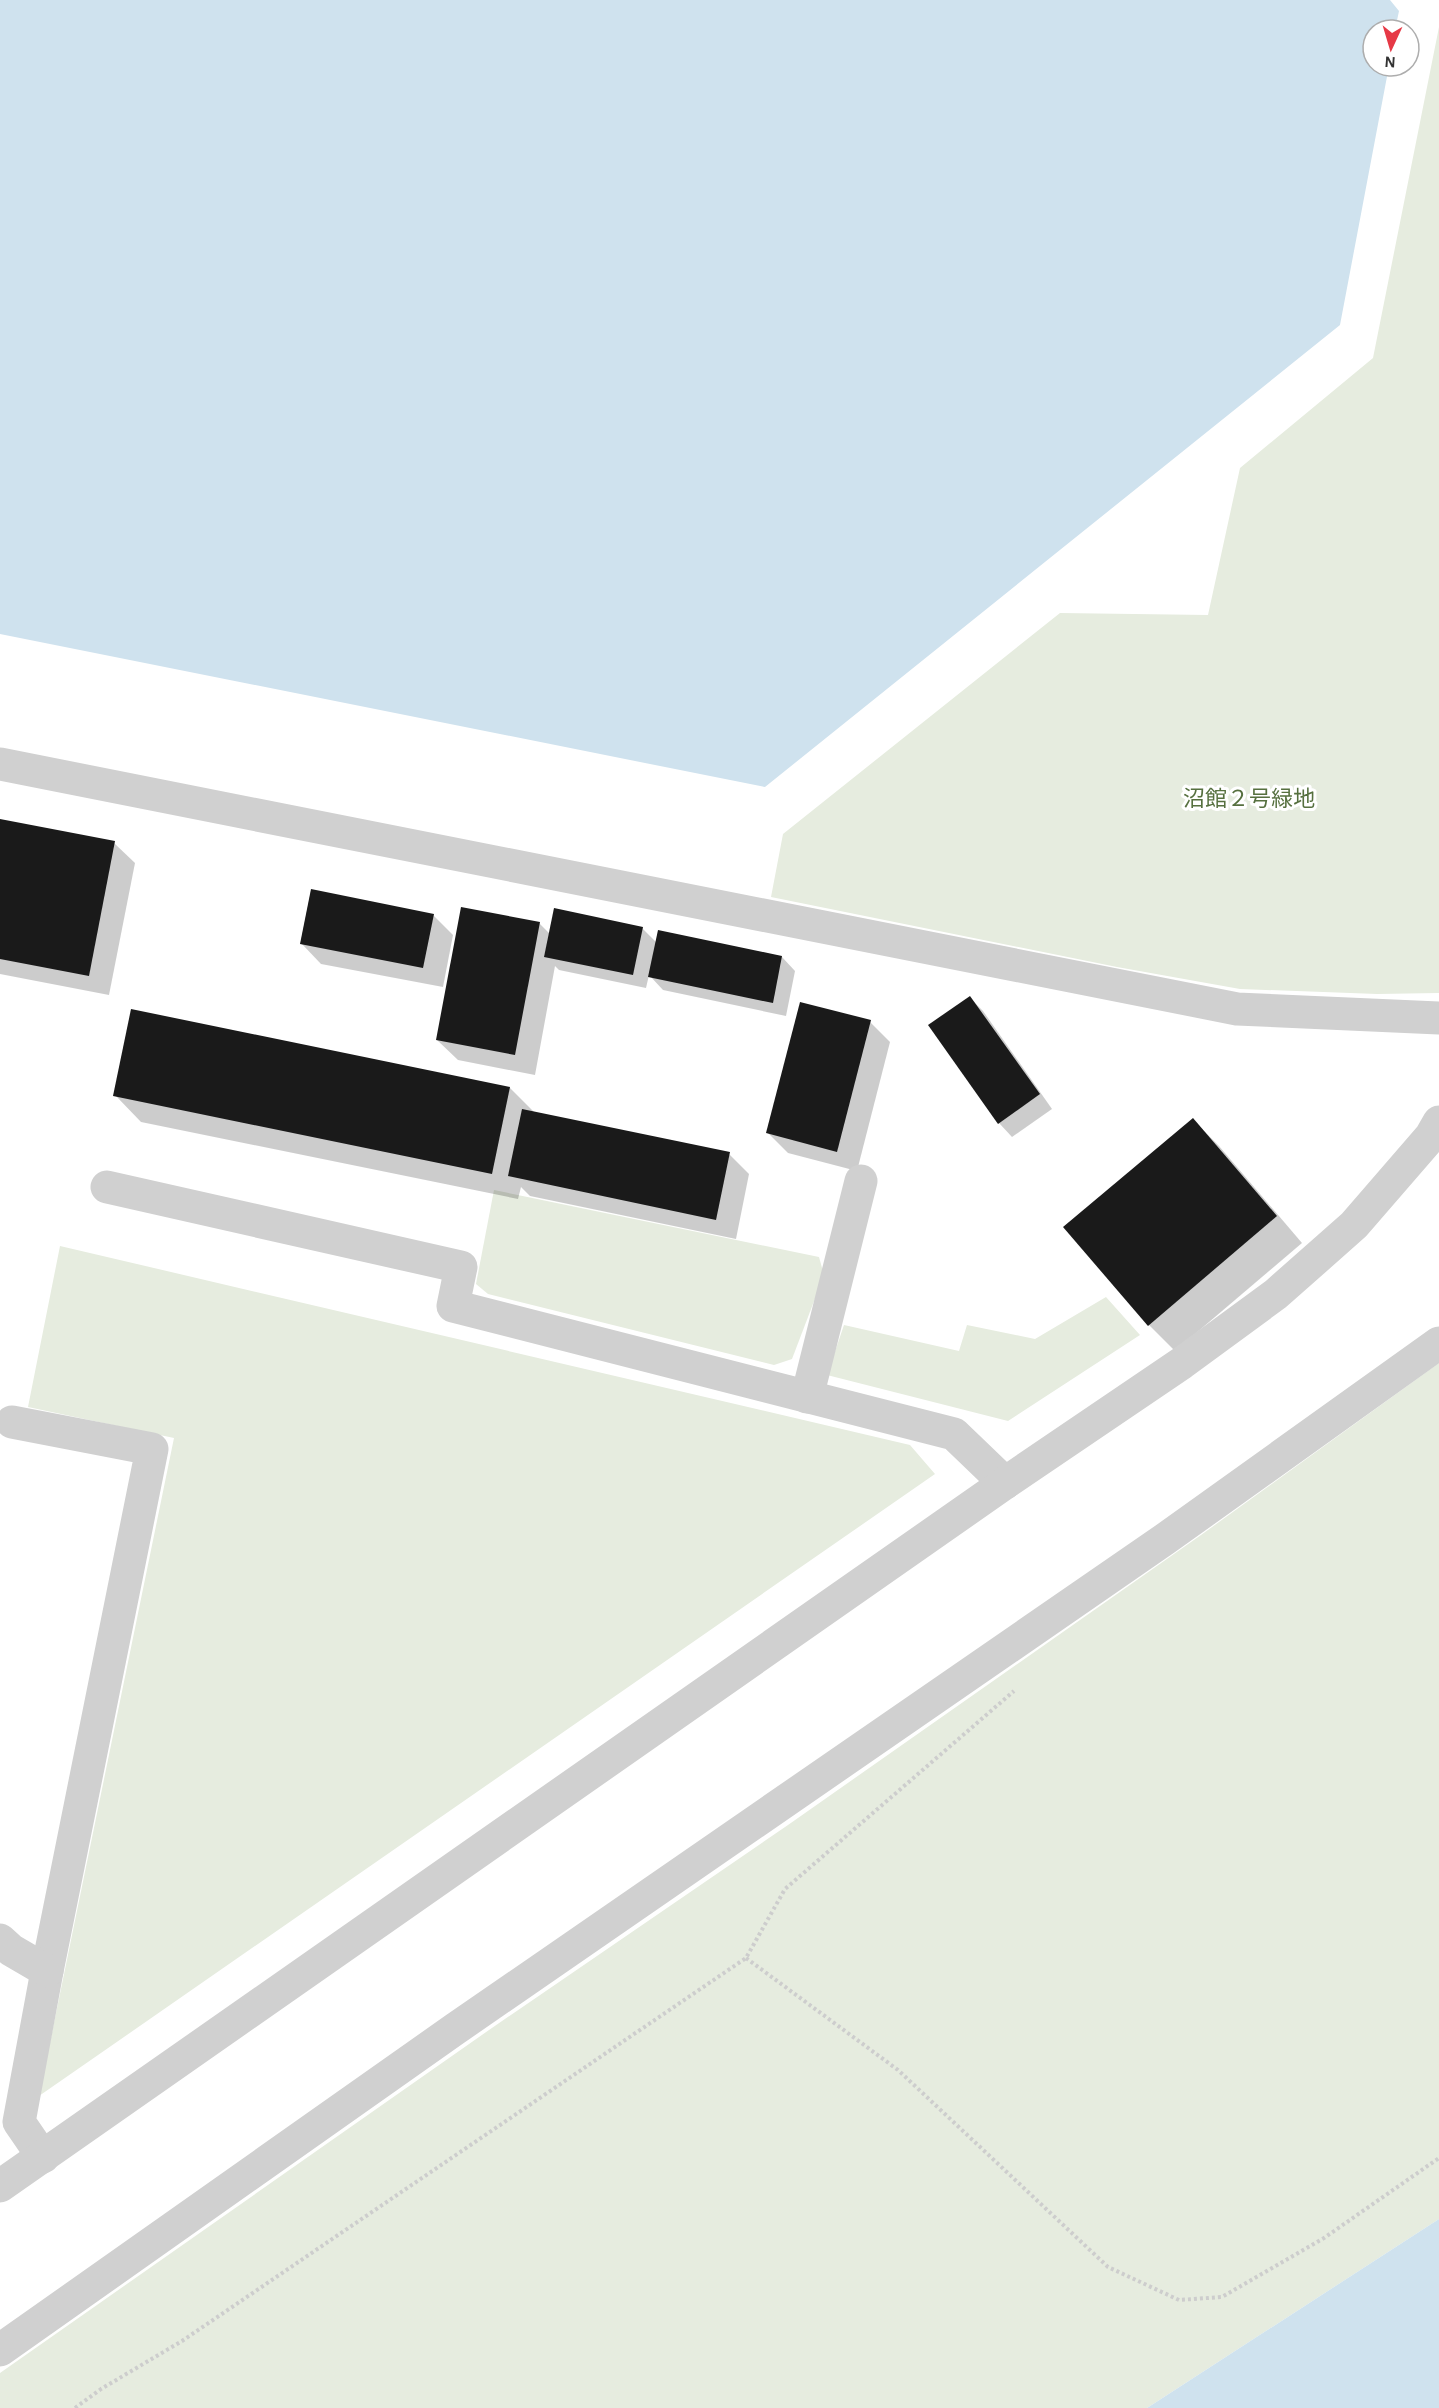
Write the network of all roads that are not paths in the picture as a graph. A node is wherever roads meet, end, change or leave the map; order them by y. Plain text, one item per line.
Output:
1 (0, 764) edge
2 (1439, 1018) edge
3 (1439, 1122) edge
4 (861, 1181) dead end
5 (106, 1187) dead end
6 (1439, 1343) edge
7 (807, 1397) junction
8 (12, 1422) dead end
9 (1005, 1483) junction
10 (0, 1940) edge
11 (47, 1971) junction
12 (43, 2157) junction
13 (0, 2186) edge
14 (0, 2350) edge

1 - 2 street
3 - 9 street
4 - 7 street
5 - 7 street
6 - 14 street
7 - 9 street
8 - 11 street
9 - 12 street
10 - 11 street
11 - 12 street
12 - 13 street

